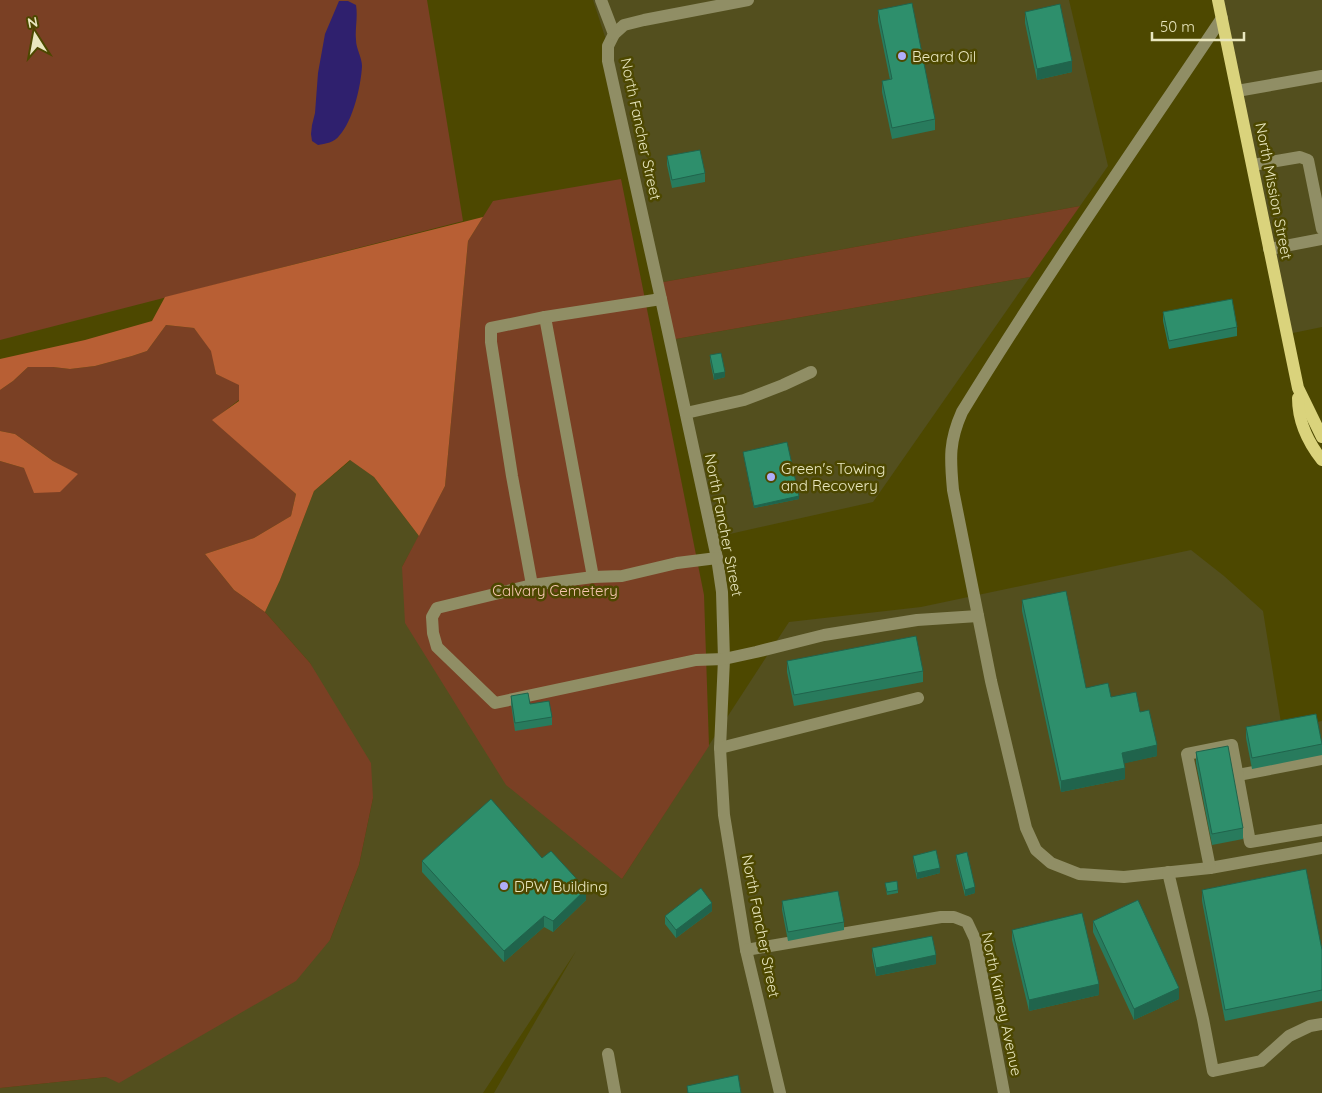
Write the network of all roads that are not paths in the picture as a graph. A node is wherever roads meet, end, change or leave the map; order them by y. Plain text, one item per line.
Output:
1 (601, 0) edge
2 (748, 0) edge
3 (1218, 0) edge
4 (1222, 18) junction
5 (614, 34) junction
6 (1322, 76) edge
7 (1237, 91) junction
8 (1253, 165) junction
9 (1322, 229) edge
10 (1322, 239) edge
11 (1269, 249) junction
12 (661, 299) junction
13 (545, 317) junction
14 (811, 372) dead end
15 (1298, 388) junction
16 (686, 414) junction
17 (1322, 437) edge
18 (1322, 460) edge
19 (717, 558) junction
20 (593, 577) junction
21 (532, 585) junction
22 (978, 616) junction
23 (724, 659) junction
24 (918, 698) dead end
25 (720, 748) junction
26 (1322, 759) edge
27 (1238, 775) junction
28 (1322, 830) edge
29 (1322, 848) edge
30 (1210, 868) junction
31 (1168, 872) junction
32 (746, 950) junction
33 (1322, 1024) edge
34 (608, 1054) dead end
35 (615, 1093) edge
36 (780, 1093) edge
37 (1004, 1093) edge

1 - 5 street
2 - 5 street
3 - 4 main road, North Mission Street
4 - 7 main road, North Mission Street
4 - 22 street
5 - 12 street, North Fancher Street
6 - 7 street
7 - 8 main road, North Mission Street
8 - 9 street
8 - 11 main road, North Mission Street
10 - 11 street
11 - 15 main road, North Mission Street
12 - 13 street
12 - 16 street, North Fancher Street
13 - 20 street
13 - 21 street
14 - 16 street
15 - 17 main road, North Mission Street
15 - 18 main road, North Mission Street
16 - 19 street, North Fancher Street
19 - 20 street
19 - 23 street, North Fancher Street
20 - 21 street
21 - 23 street
22 - 23 street
22 - 31 street
23 - 25 street, North Fancher Street
24 - 25 street
25 - 32 street, North Fancher Street
26 - 27 street
27 - 28 street
27 - 30 street
29 - 30 street
30 - 31 street
31 - 33 street
32 - 36 street, North Fancher Street
32 - 37 street, North Kinney Avenue
34 - 35 street

